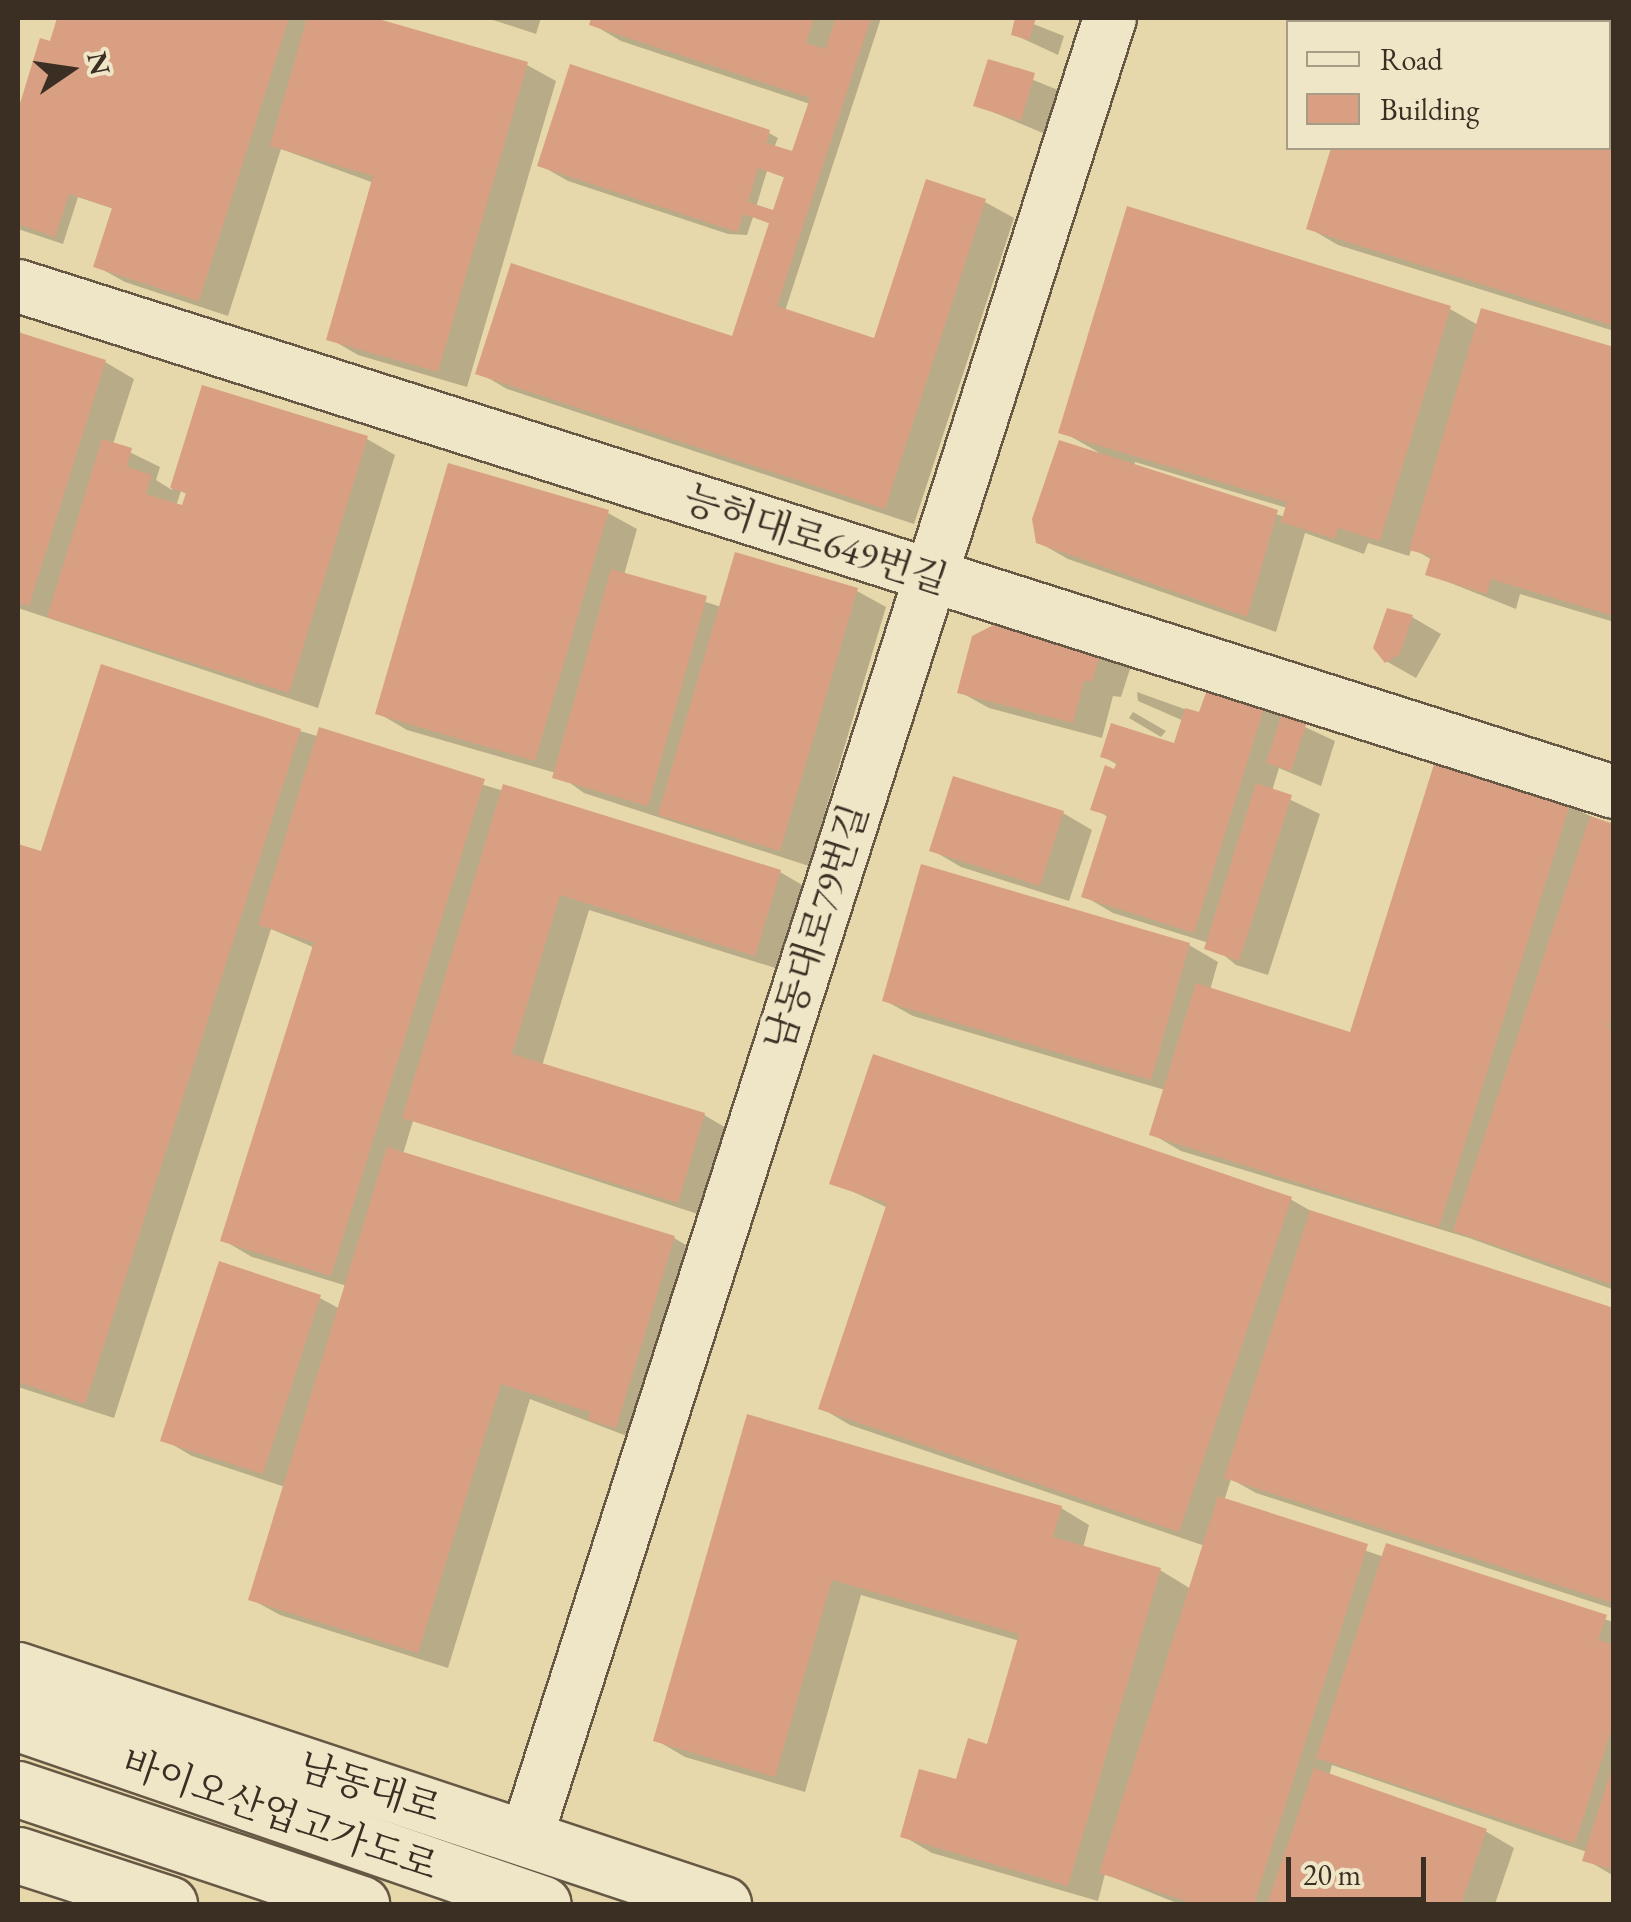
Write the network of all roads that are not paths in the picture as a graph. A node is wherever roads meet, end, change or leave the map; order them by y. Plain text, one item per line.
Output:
1 (1110, 18) edge
2 (18, 286) edge
3 (928, 574) junction
4 (1614, 792) edge
5 (18, 1670) edge
6 (18, 1723) edge
7 (18, 1789) edge
8 (526, 1838) junction
9 (18, 1855) edge
10 (169, 1904) edge
11 (361, 1904) edge
12 (543, 1904) edge
13 (722, 1904) edge

1 - 3 street, 남동대로79번길
2 - 3 street, 능허대로649번길
3 - 4 street, 능허대로649번길
3 - 8 street, 남동대로79번길
5 - 8 main road, 남동대로
6 - 12 main road, 바이오산업고가도로
7 - 11 main road, 바이오산업고가도로
8 - 13 main road, 남동대로
9 - 10 main road

